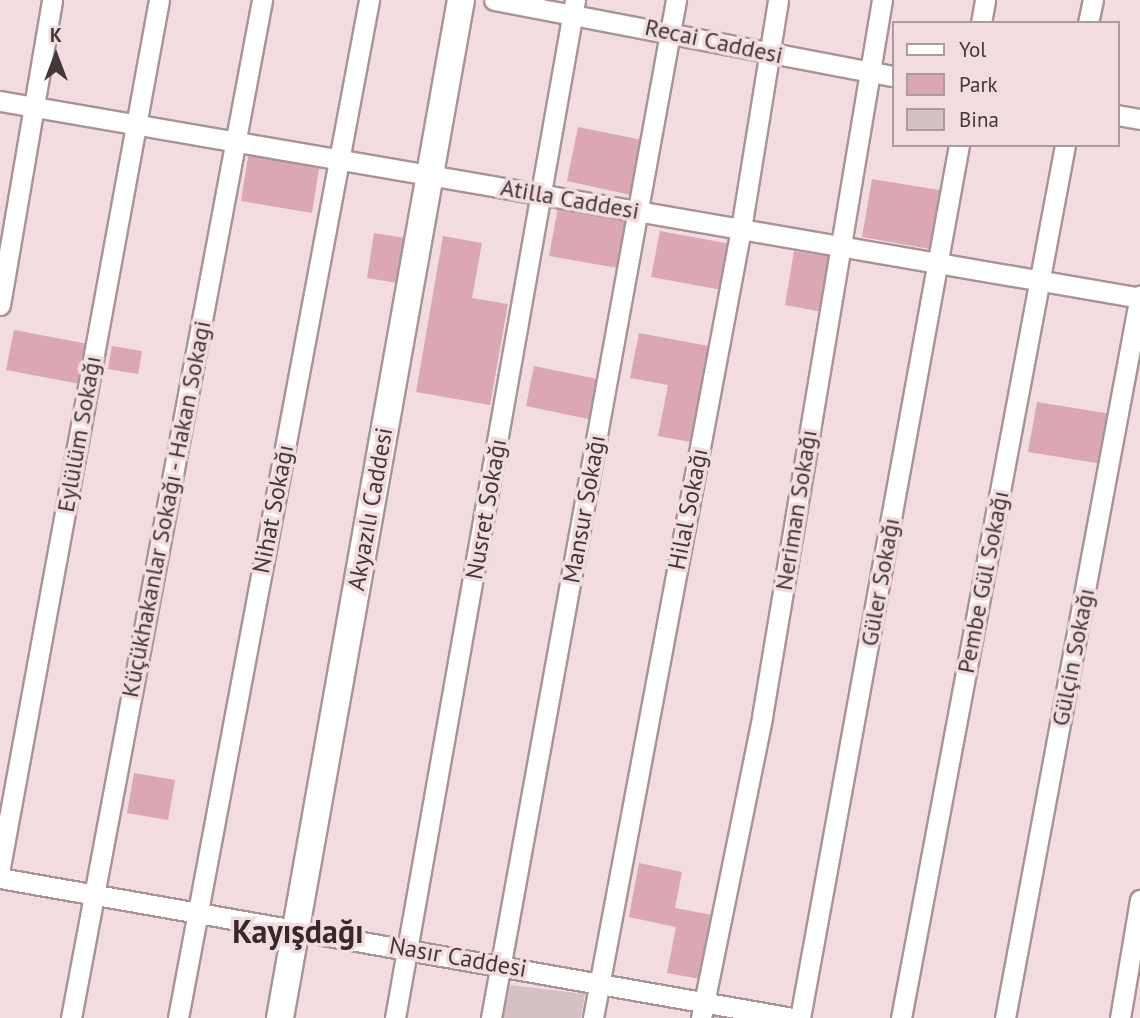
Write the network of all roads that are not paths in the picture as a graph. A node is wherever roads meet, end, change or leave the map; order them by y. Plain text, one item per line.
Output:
1 (52, 0) edge
2 (159, 0) edge
3 (262, 0) edge
4 (369, 0) edge
5 (461, 0) edge
6 (494, 0) edge
7 (676, 0) edge
8 (778, 0) edge
9 (881, 0) edge
10 (985, 0) edge
11 (1093, 0) edge
12 (574, 6) edge
13 (981, 21) edge
14 (1088, 21) edge
15 (671, 29) junction
16 (769, 54) junction
17 (869, 71) junction
18 (892, 76) edge
19 (0, 101) edge
20 (36, 107) junction
21 (1119, 115) edge
22 (1140, 119) edge
23 (136, 124) junction
24 (235, 141) junction
25 (959, 147) edge
26 (1065, 147) edge
27 (338, 159) junction
28 (429, 175) junction
29 (541, 194) junction
30 (638, 211) junction
31 (741, 229) junction
32 (839, 246) junction
33 (939, 263) junction
34 (1040, 280) junction
35 (1140, 297) edge
36 (0, 305) edge
37 (0, 867) edge
38 (0, 878) edge
39 (94, 893) junction
40 (1140, 900) edge
41 (198, 911) junction
42 (296, 928) junction
43 (409, 948) junction
44 (501, 965) junction
45 (599, 983) junction
46 (703, 1010) edge
47 (71, 1018) edge
48 (178, 1018) edge
49 (280, 1018) edge
50 (395, 1018) edge
51 (491, 1018) edge
52 (593, 1018) edge
53 (792, 1018) edge
54 (800, 1018) edge
55 (901, 1018) edge
56 (1005, 1018) edge
57 (1120, 1018) edge

1 - 20 street
2 - 23 street, Eylülüm Sokağı
3 - 24 street, Küçükhakanlar Sokağı - Hakan Sokagi
4 - 27 street, Nihat Sokağı
5 - 28 street, Akyazılı Caddesi
6 - 12 street, Recai Caddesi
7 - 15 street, Mansur Sokağı
8 - 16 street, Hilal Sokağı
9 - 17 street, Neriman Sokağı
10 - 13 street
11 - 14 street
12 - 15 street, Recai Caddesi
12 - 29 street, Nusret Sokağı
15 - 16 street, Recai Caddesi
15 - 30 street, Mansur Sokağı
16 - 17 street, Recai Caddesi
16 - 31 street, Hilal Sokağı
17 - 18 street, Recai Caddesi
17 - 32 street, Neriman Sokağı
19 - 20 street, Atilla Caddesi
20 - 23 street, Atilla Caddesi
20 - 36 street
21 - 22 street
23 - 24 street, Atilla Caddesi
23 - 37 street, Eylülüm Sokağı
24 - 27 street, Atilla Caddesi
24 - 39 street, Küçükhakanlar Sokağı - Hakan Sokagi
25 - 33 street, Güler Sokağı
26 - 34 street, Pembe Gül Sokağı
27 - 28 street, Atilla Caddesi
27 - 41 street, Nihat Sokağı
28 - 29 street, Atilla Caddesi
28 - 42 street, Akyazılı Caddesi
29 - 30 street, Atilla Caddesi
29 - 43 street, Nusret Sokağı
30 - 31 street, Atilla Caddesi
30 - 44 street, Mansur Sokağı
31 - 32 street, Atilla Caddesi
31 - 45 street, Hilal Sokağı
32 - 33 street, Atilla Caddesi
32 - 46 street, Neriman Sokağı
33 - 34 street, Atilla Caddesi
33 - 54 street, Güler Sokağı
34 - 35 street, Atilla Caddesi
34 - 55 street, Pembe Gül Sokağı
35 - 56 street, Gülçin Sokağı
38 - 39 street, Nasır Caddesi
39 - 41 street, Nasır Caddesi
39 - 47 street, Küçükhakanlar Sokağı - Hakan Sokagi
40 - 57 street
41 - 42 street, Nasır Caddesi
41 - 48 street, Nihat Sokağı
42 - 43 street, Nasır Caddesi
42 - 49 street, Akyazılı Caddesi
43 - 44 street, Nasır Caddesi
43 - 50 street, Nusret Sokağı
44 - 45 street, Nasır Caddesi
44 - 51 street, Mansur Sokağı
45 - 46 street, Nasır Caddesi
45 - 52 street, Hilal Sokağı
46 - 53 street, Nasır Caddesi

